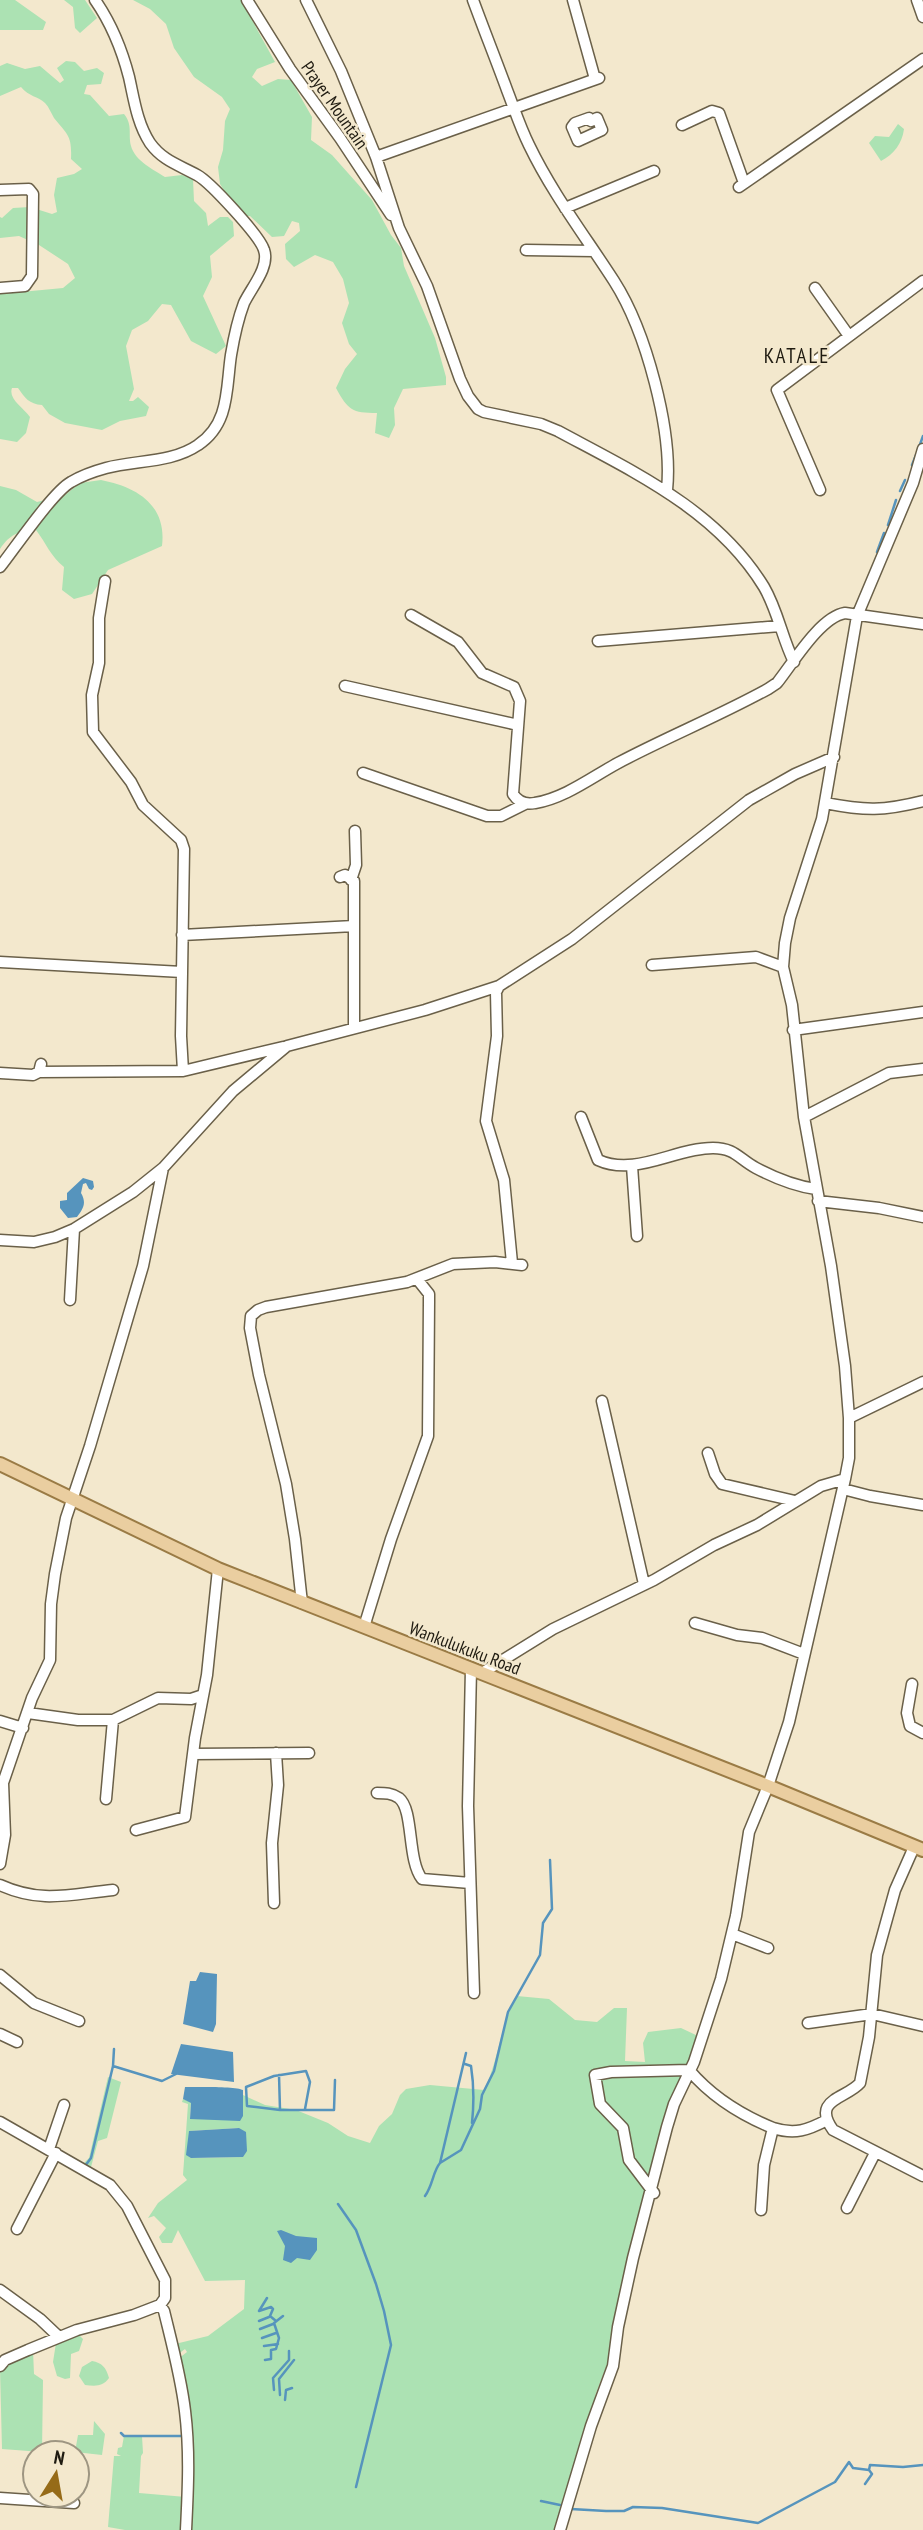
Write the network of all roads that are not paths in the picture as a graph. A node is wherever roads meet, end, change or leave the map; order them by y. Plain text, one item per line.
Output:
1 (95, 0) edge
2 (247, 0) edge
3 (306, 0) edge
4 (573, 0) edge
5 (917, 0) edge
6 (476, 1) edge
7 (923, 17) edge
8 (923, 59) edge
9 (514, 108) junction
10 (682, 125) dead end
11 (376, 157) junction
12 (654, 170) dead end
13 (0, 190) edge
14 (565, 208) junction
15 (399, 228) junction
16 (526, 250) dead end
17 (594, 251) junction
18 (923, 281) edge
19 (0, 288) edge
20 (815, 288) dead end
21 (849, 336) junction
22 (923, 449) edge
23 (918, 483) edge
24 (820, 490) dead end
25 (667, 491) junction
26 (0, 567) edge
27 (105, 581) dead end
28 (411, 615) dead end
29 (857, 616) junction
30 (923, 624) edge
31 (780, 626) junction
32 (598, 641) dead end
33 (794, 662) junction
34 (345, 686) dead end
35 (518, 725) junction
36 (834, 757) junction
37 (363, 773) dead end
38 (923, 801) edge
39 (825, 803) junction
40 (524, 804) junction
41 (355, 831) dead end
42 (354, 926) junction
43 (182, 935) junction
44 (0, 962) edge
45 (652, 965) dead end
46 (783, 967) junction
47 (182, 972) junction
48 (499, 986) junction
49 (923, 1012) edge
50 (354, 1028) junction
51 (793, 1030) junction
52 (287, 1046) junction
53 (923, 1069) edge
54 (183, 1071) junction
55 (0, 1073) edge
56 (581, 1117) dead end
57 (804, 1117) junction
58 (632, 1166) junction
59 (163, 1168) junction
60 (816, 1189) junction
61 (818, 1200) junction
62 (923, 1217) edge
63 (74, 1229) junction
64 (637, 1236) dead end
65 (0, 1240) edge
66 (417, 1279) junction
67 (70, 1300) dead end
68 (923, 1382) edge
69 (602, 1401) dead end
70 (849, 1418) junction
71 (708, 1452) dead end
72 (0, 1464) edge
73 (844, 1484) junction
74 (71, 1499) junction
75 (795, 1502) junction
76 (923, 1505) edge
77 (218, 1569) junction
78 (644, 1584) junction
79 (302, 1603) junction
80 (695, 1623) dead end
81 (364, 1627) junction
82 (804, 1654) junction
83 (477, 1671) junction
84 (912, 1684) dead end
85 (203, 1695) junction
86 (28, 1713) junction
87 (113, 1720) junction
88 (0, 1721) edge
89 (23, 1728) junction
90 (923, 1733) edge
91 (276, 1753) junction
92 (309, 1753) dead end
93 (193, 1754) junction
94 (768, 1786) junction
95 (377, 1793) dead end
96 (106, 1799) dead end
97 (2, 1801) edge
98 (136, 1830) dead end
99 (919, 1849) edge
100 (0, 1864) edge
101 (470, 1883) junction
102 (0, 1885) edge
103 (113, 1890) dead end
104 (274, 1903) dead end
105 (732, 1934) junction
106 (768, 1948) dead end
107 (0, 1975) edge
108 (474, 1993) dead end
109 (872, 2014) junction
110 (79, 2021) dead end
111 (808, 2023) dead end
112 (923, 2026) edge
113 (0, 2034) edge
114 (17, 2042) dead end
115 (690, 2070) junction
116 (64, 2105) dead end
117 (827, 2120) junction
118 (0, 2122) edge
119 (774, 2128) junction
120 (52, 2151) junction
121 (875, 2153) junction
122 (923, 2176) edge
123 (654, 2193) junction
124 (847, 2208) dead end
125 (761, 2210) dead end
126 (17, 2229) dead end
127 (0, 2290) edge
128 (160, 2305) junction
129 (59, 2337) junction
130 (0, 2366) edge
131 (0, 2498) edge
132 (21, 2499) edge
133 (186, 2530) edge
134 (561, 2530) edge

1 - 26 street
2 - 15 street, Prayer Mountain
3 - 11 street
4 - 9 street
5 - 7 street
6 - 9 street
8 - 10 street
9 - 11 street
9 - 14 street
11 - 15 street
12 - 14 street
13 - 19 street
14 - 17 street
15 - 25 street
16 - 17 street
17 - 25 street
18 - 21 street
20 - 21 street
21 - 24 street
22 - 23 street
23 - 29 street
25 - 31 street
27 - 43 street
28 - 35 street
29 - 30 street
29 - 33 street
29 - 36 street
31 - 32 street
31 - 33 street
33 - 40 street
34 - 35 street
35 - 40 street
36 - 39 street
36 - 48 street
37 - 40 street
38 - 39 street
39 - 46 street
41 - 42 street
42 - 43 street
42 - 50 street
43 - 47 street
44 - 47 street
45 - 46 street
46 - 51 street
47 - 54 street
48 - 50 street
48 - 66 street
49 - 51 street
50 - 52 street
51 - 57 street
52 - 54 street
52 - 59 street
53 - 57 street
54 - 55 street
56 - 58 street
57 - 60 street
58 - 60 street
58 - 64 street
59 - 63 street
59 - 74 street
60 - 61 street
61 - 62 street
61 - 70 street
63 - 65 street
63 - 67 street
66 - 79 street
66 - 81 street
68 - 70 street
69 - 78 street
70 - 73 street
71 - 75 street
72 - 74 main road, Wankulukuku Road
73 - 75 street
73 - 76 street
73 - 82 street
74 - 77 main road, Wankulukuku Road
74 - 86 street
75 - 78 street
77 - 79 main road, Wankulukuku Road
77 - 85 street
78 - 83 street
79 - 81 main road, Wankulukuku Road
80 - 82 street
81 - 83 main road, Wankulukuku Road
82 - 94 street
83 - 94 main road, Wankulukuku Road
83 - 101 street
84 - 90 street
85 - 87 street
85 - 93 street
86 - 87 street
86 - 89 street
87 - 96 street
88 - 89 street
89 - 97 street
91 - 92 street
91 - 93 street
91 - 104 street
93 - 98 street
94 - 99 main road, Wankulukuku Road
94 - 105 street
95 - 101 street
97 - 100 street
99 - 109 street
101 - 108 street
102 - 103 street
105 - 106 street
105 - 115 street
107 - 110 street
109 - 111 street
109 - 112 street
109 - 117 street
113 - 114 street
115 - 119 street
115 - 123 street
115 - 123 street
116 - 120 street
117 - 119 street
117 - 121 street
118 - 120 street
119 - 125 street
120 - 126 street
120 - 128 street
121 - 122 street
121 - 124 street
123 - 134 street
127 - 129 street
128 - 129 street
128 - 133 street
129 - 130 street
131 - 132 street

